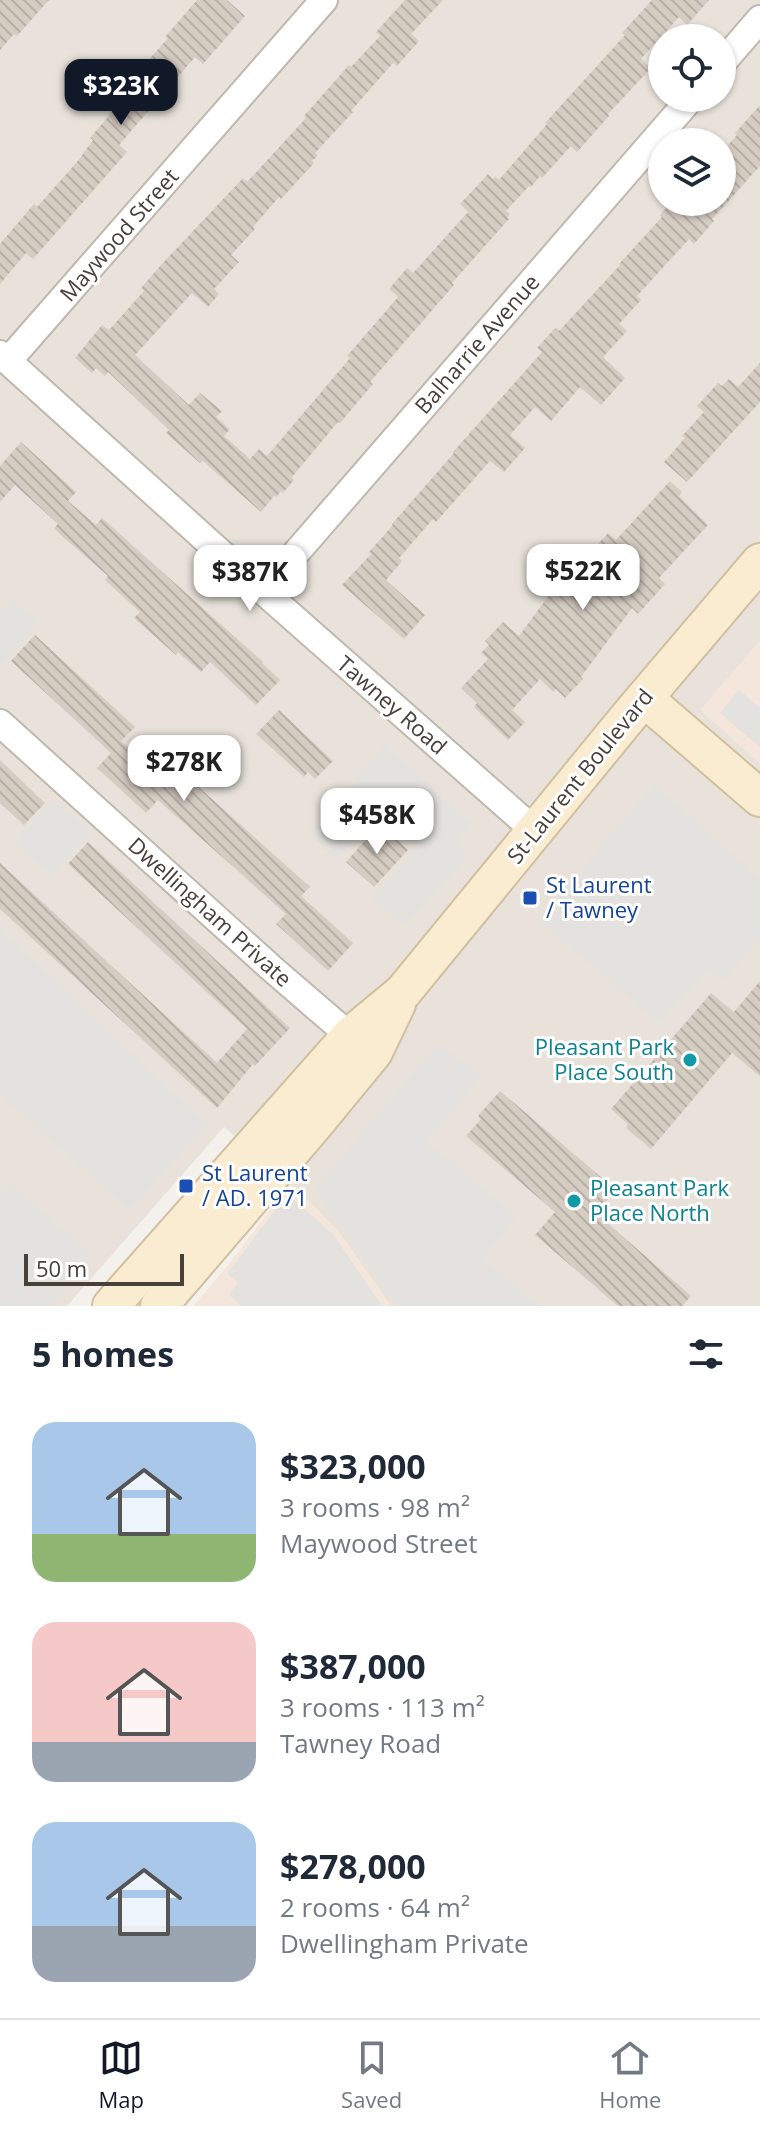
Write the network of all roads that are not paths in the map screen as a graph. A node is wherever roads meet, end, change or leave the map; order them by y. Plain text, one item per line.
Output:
1 (324, 0) edge
2 (760, 19) edge
3 (736, 47) edge
4 (679, 112) edge
5 (4, 357) edge
6 (760, 562) edge
7 (263, 591) junction
8 (644, 698) junction
9 (0, 723) edge
10 (760, 798) edge
11 (535, 831) junction
12 (403, 992) junction
13 (350, 1036) junction
14 (144, 1268) junction
15 (166, 1298) edge
16 (111, 1306) edge

1 - 5 street, Maywood Street
2 - 3 street
4 - 7 street, Balharrie Avenue
5 - 7 street, Tawney Road
6 - 8 street, St-Laurent Boulevard
7 - 11 street, Tawney Road
8 - 10 street
8 - 11 street, St-Laurent Boulevard
9 - 13 street, Dwellingham Private
11 - 12 street, St-Laurent Boulevard
12 - 13 street, St-Laurent Boulevard
12 - 15 street, St-Laurent Boulevard
13 - 14 street, St-Laurent Boulevard
14 - 15 street
14 - 16 street, St-Laurent Boulevard

